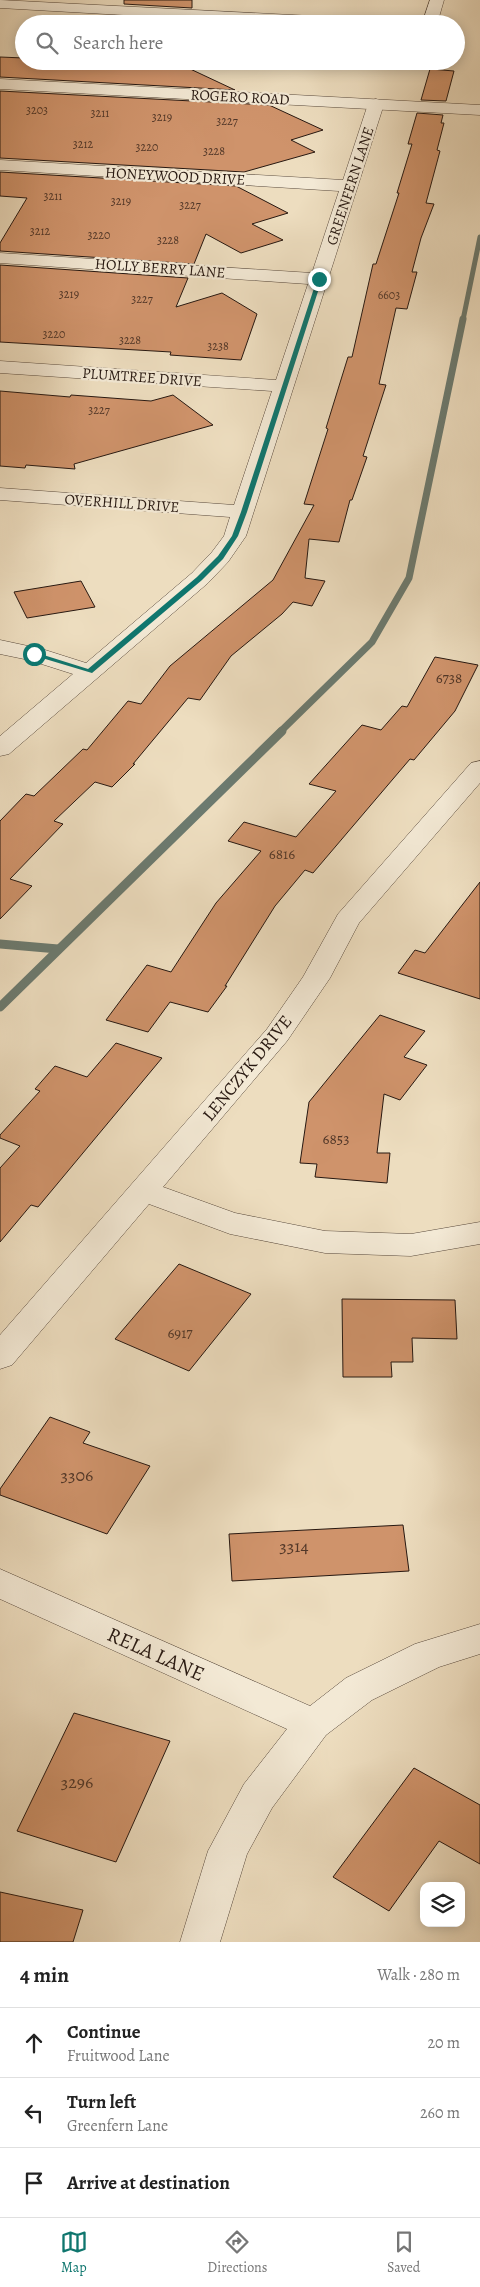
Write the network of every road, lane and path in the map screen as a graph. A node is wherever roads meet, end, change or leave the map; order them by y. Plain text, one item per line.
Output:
1 (436, 0) edge
2 (0, 4) edge
3 (204, 15) edge
4 (432, 15) edge
5 (0, 84) edge
6 (376, 104) junction
7 (480, 110) edge
8 (0, 165) edge
9 (349, 186) junction
10 (0, 258) edge
11 (319, 279) junction
12 (0, 367) edge
13 (284, 386) junction
14 (0, 494) edge
15 (244, 512) junction
16 (0, 647) edge
17 (90, 672) junction
18 (0, 749) edge
19 (480, 768) edge
20 (470, 794) edge
21 (144, 1191) junction
22 (480, 1233) edge
23 (0, 1358) edge
24 (0, 1583) edge
25 (480, 1639) edge
26 (312, 1724) junction
27 (200, 1942) edge

1 - 4 street
2 - 3 street
5 - 6 street, ROGERO ROAD
6 - 7 street, ROGERO ROAD
6 - 9 street, GREENFERN LANE
8 - 9 street, HONEYWOOD DRIVE
9 - 11 street, GREENFERN LANE
10 - 11 street, HOLLY BERRY LANE
11 - 13 street, GREENFERN LANE
12 - 13 street, PLUMTREE DRIVE
13 - 15 street, GREENFERN LANE
14 - 15 street, OVERHILL DRIVE
15 - 17 street, GREENFERN LANE
16 - 17 street
17 - 18 street, GREENFERN LANE
19 - 20 street, LENCZYK DRIVE
20 - 21 street, LENCZYK DRIVE
21 - 22 street
21 - 23 street, LENCZYK DRIVE
24 - 26 street, RELA LANE
25 - 26 street
26 - 27 street

